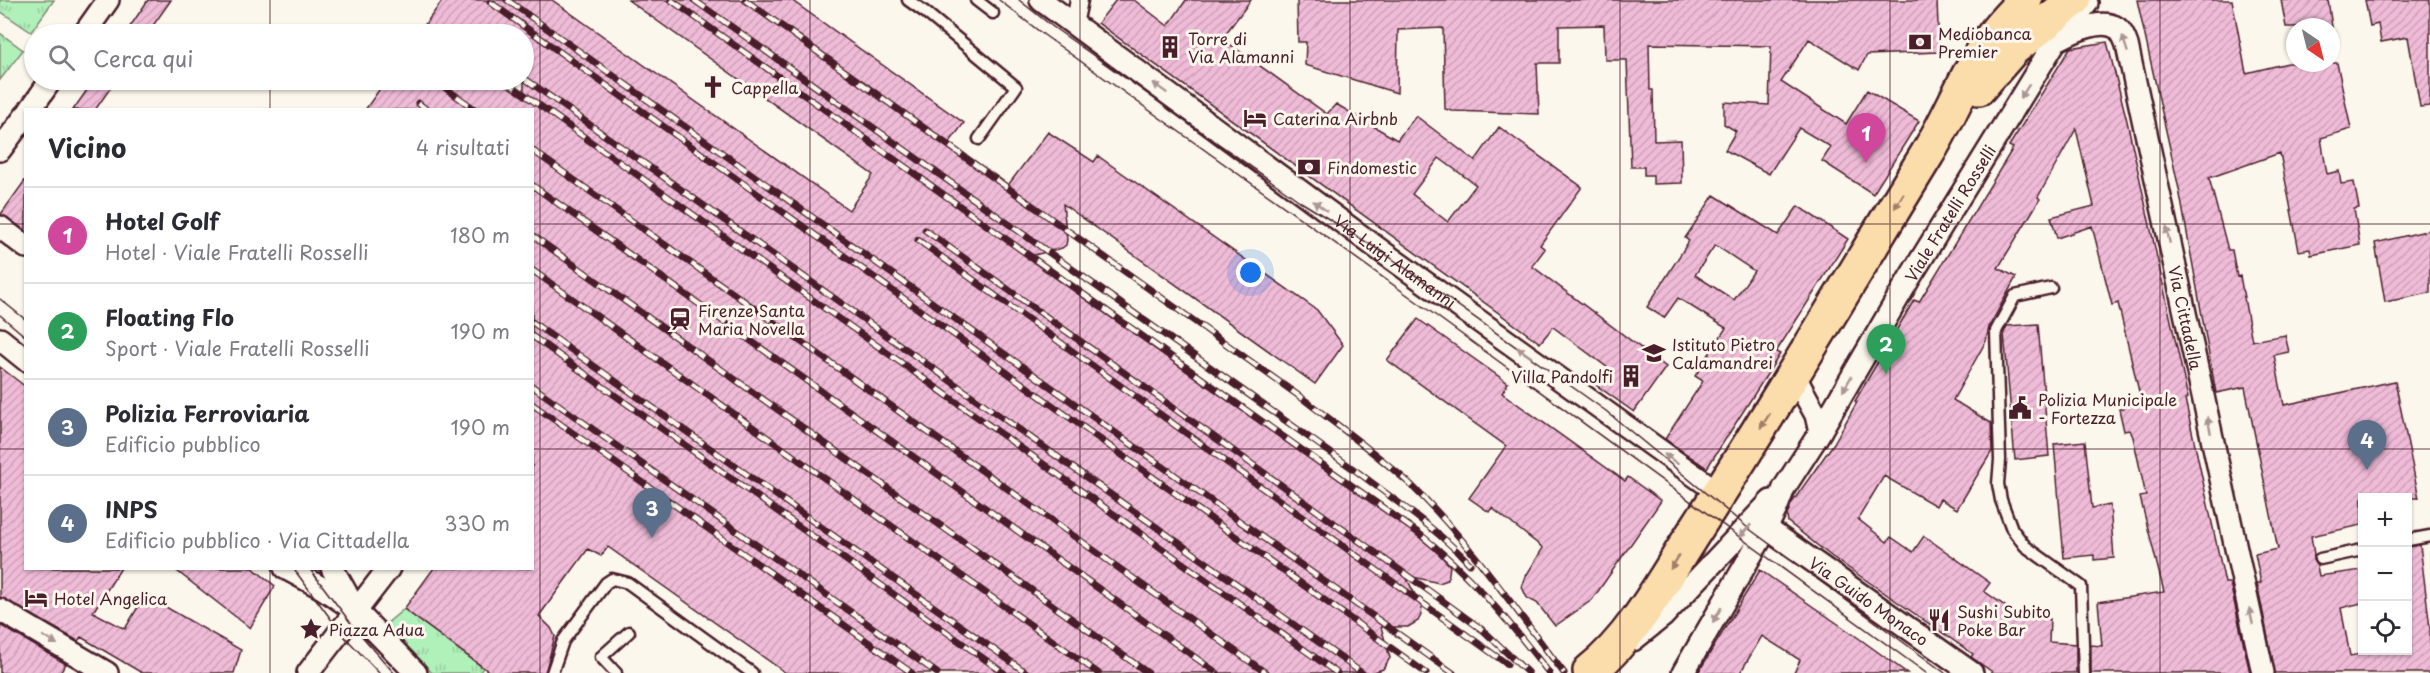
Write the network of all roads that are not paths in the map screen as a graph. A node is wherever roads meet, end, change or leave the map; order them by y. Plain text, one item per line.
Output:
1 (108, 0) edge
2 (908, 0) edge
3 (976, 0) edge
4 (1041, 0) edge
5 (1079, 0) edge
6 (2025, 0) edge
7 (2074, 0) edge
8 (2088, 0) edge
9 (993, 13) dead end
10 (91, 24) edge
11 (1074, 25) junction
12 (2055, 42) junction
13 (44, 90) edge
14 (31, 108) edge
15 (24, 118) edge
16 (979, 139) dead end
17 (0, 150) edge
18 (1929, 151) junction
19 (0, 227) edge
20 (24, 245) edge
21 (2050, 288) dead end
22 (0, 339) edge
23 (24, 358) edge
24 (1794, 375) junction
25 (1820, 432) junction
26 (1784, 488) junction
27 (1719, 493) junction
28 (1766, 528) junction
29 (2430, 536) edge
30 (2412, 539) edge
31 (2358, 551) edge
32 (2320, 559) dead end
33 (289, 570) edge
34 (333, 570) edge
35 (387, 570) edge
36 (0, 610) edge
37 (350, 618) junction
38 (629, 632) dead end
39 (1593, 669) joint
40 (97, 671) edge
41 (308, 673) edge
42 (416, 673) edge
43 (552, 673) edge
44 (616, 673) edge
45 (752, 673) edge
46 (1683, 673) edge
47 (1972, 673) edge
48 (2084, 673) edge
49 (2263, 673) edge

1 - 10 street
2 - 16 lane
3 - 9 lane
4 - 11 street, Via Luigi Alamanni
5 - 11 street
6 - 18 main road
7 - 18 main road
8 - 12 street, Viale Fratelli Rosselli
27 -> 11 street, Via Luigi Alamanni
12 -> 25 street, Viale Fratelli Rosselli
49 -> 12 street, Via Cittadella
13 - 14 street
15 - 17 street
18 -> 24 main road
19 - 20 street
21 - 48 lane
22 - 23 street
24 - 25 street
24 -> 27 main road
25 - 26 street, Viale Fratelli Rosselli
26 - 28 street, Viale Fratelli Rosselli
26 -> 39 street, Viale Fratelli Rosselli
27 -> 39 main road
28 -> 46 street, Viale Fratelli Rosselli
28 - 47 street, Via Guido Monaco
29 - 30 lane
31 - 32 lane
33 - 37 street
34 - 37 street
35 - 37 street
36 -> 40 street
37 - 41 street
37 - 42 street
38 - 44 lane
43 - 45 lane

